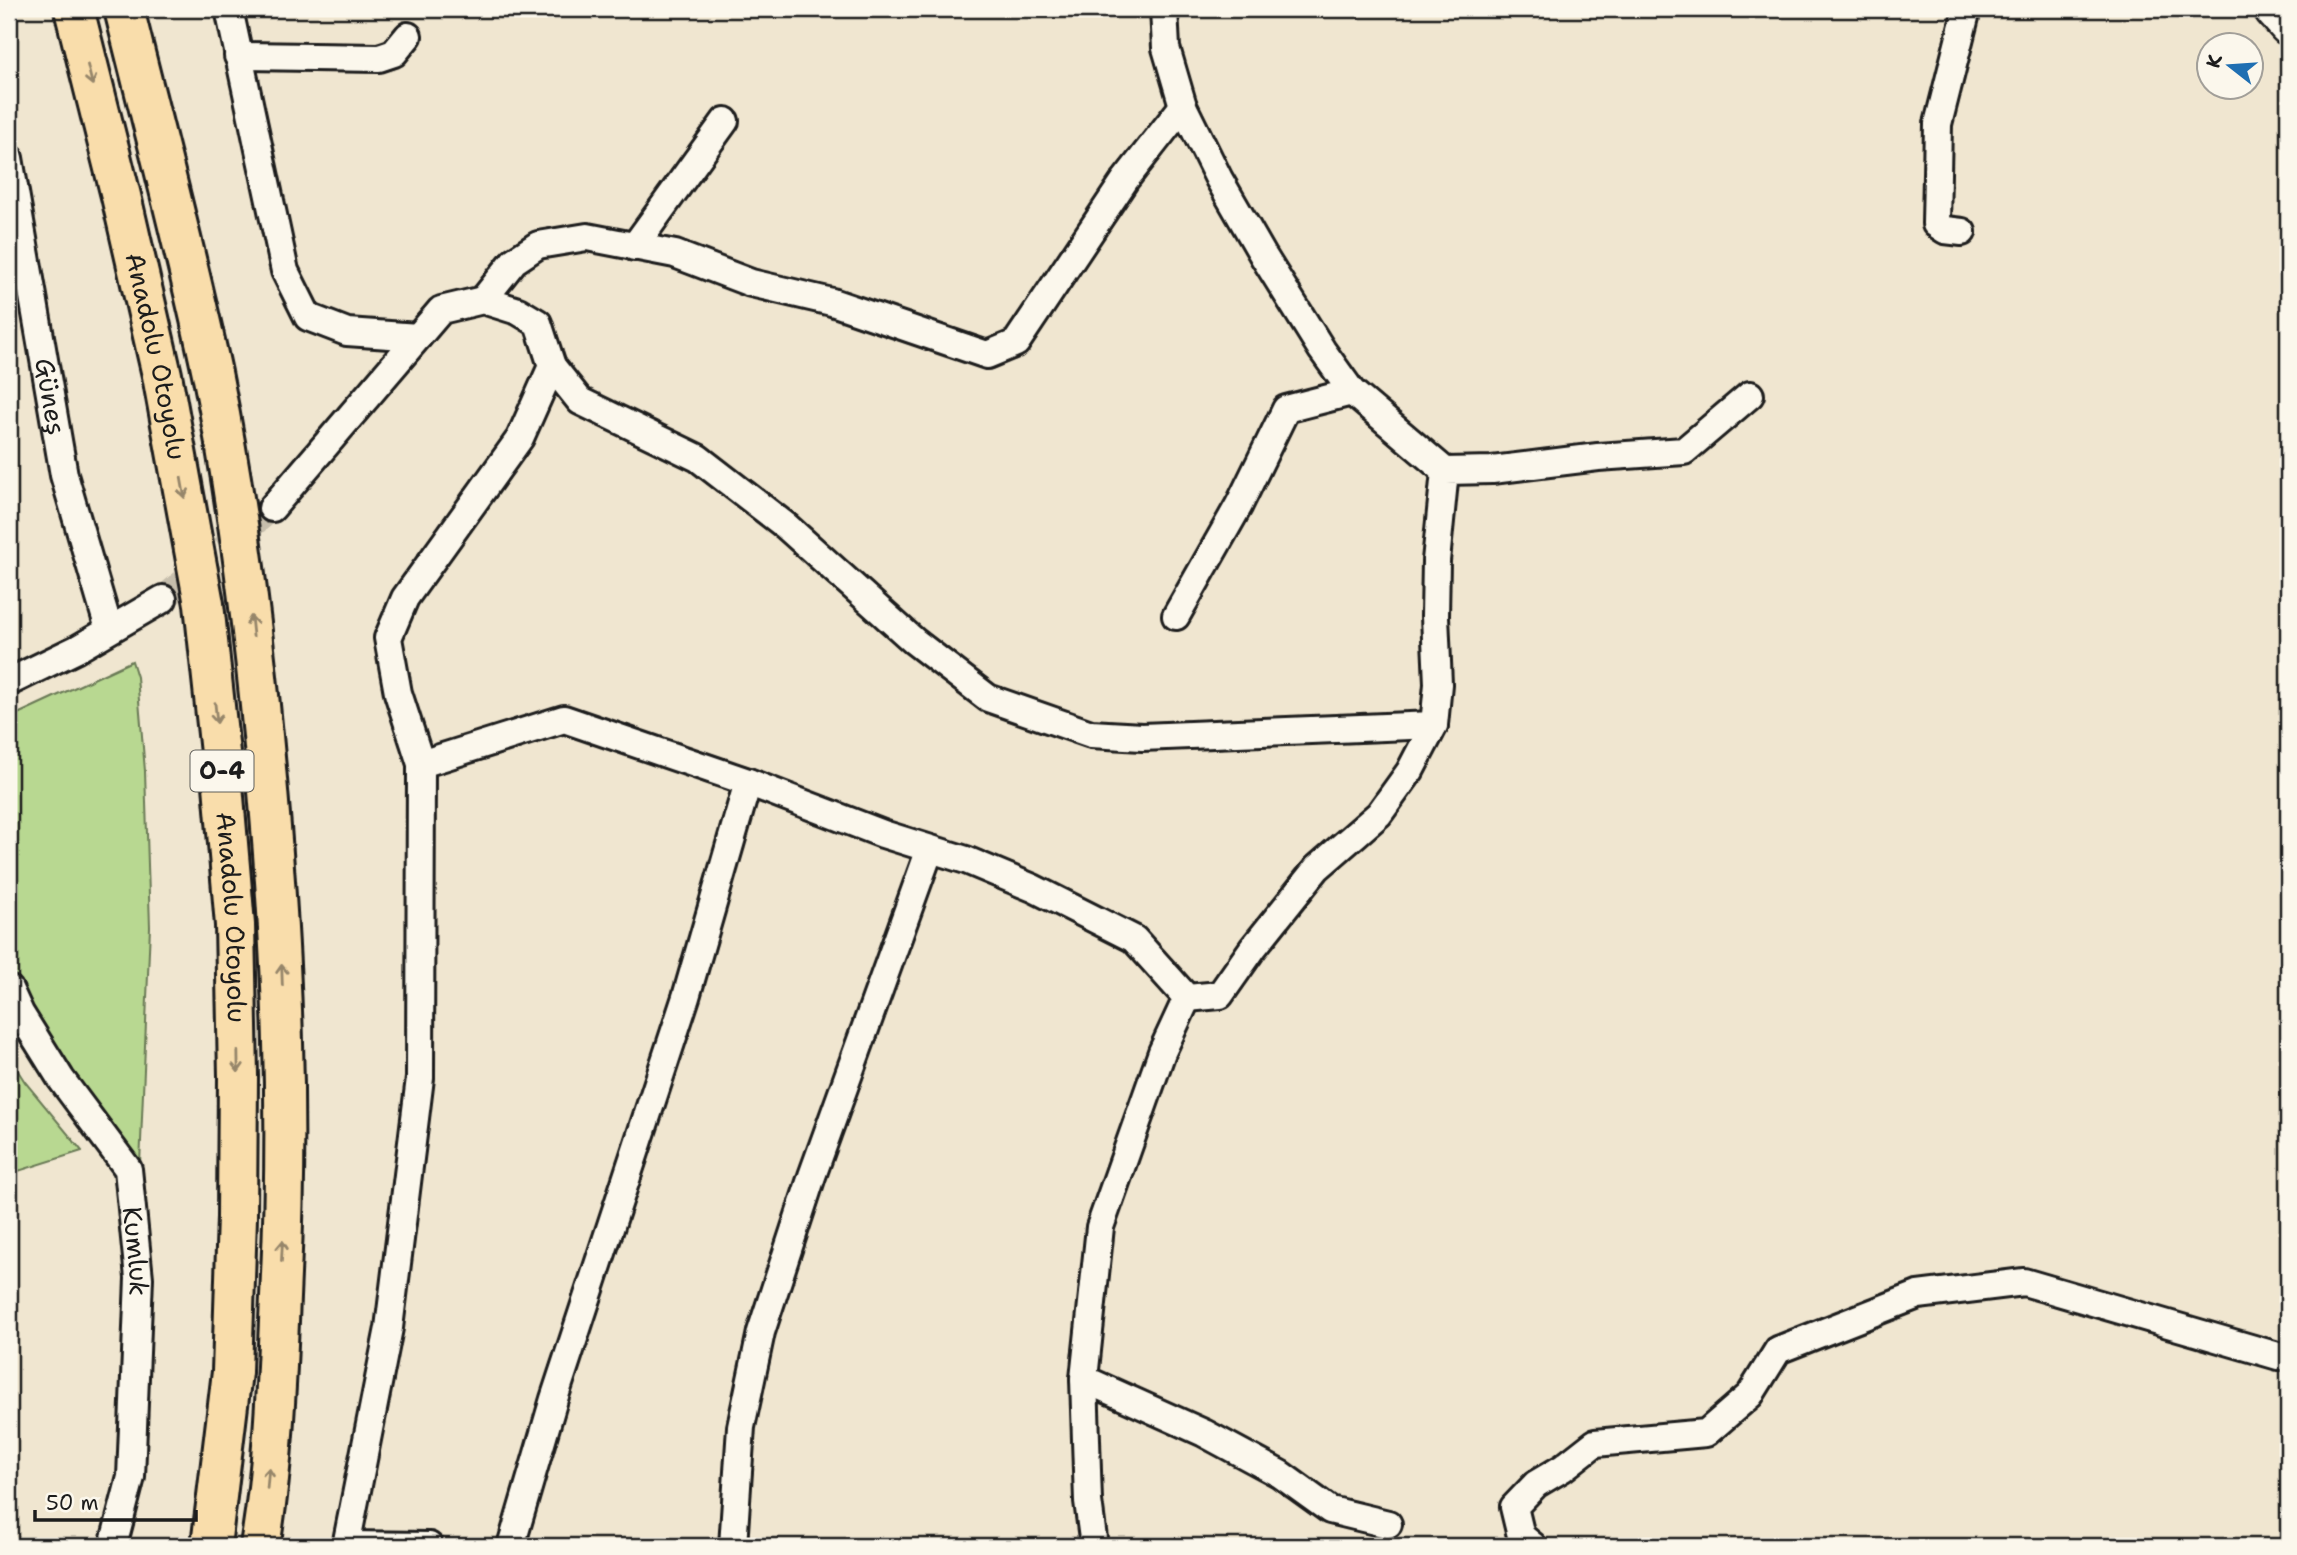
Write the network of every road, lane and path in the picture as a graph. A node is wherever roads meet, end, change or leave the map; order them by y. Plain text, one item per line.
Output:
1 (74, 9) edge
2 (124, 9) edge
3 (229, 9) edge
4 (1164, 9) edge
5 (1967, 9) edge
6 (2273, 9) edge
7 (2288, 26) edge
8 (408, 36) dead end
9 (238, 55) junction
10 (1183, 106) junction
11 (725, 121) dead end
12 (9, 158) edge
13 (1962, 232) dead end
14 (634, 247) junction
15 (483, 300) junction
16 (418, 337) junction
17 (552, 366) junction
18 (1352, 392) junction
19 (1750, 395) dead end
20 (1445, 471) junction
21 (272, 508) tunnel mouth
22 (163, 599) tunnel mouth
23 (1176, 616) dead end
24 (109, 629) junction
25 (9, 682) edge
26 (1434, 725) junction
27 (421, 764) junction
28 (748, 782) junction
29 (930, 849) junction
30 (9, 989) edge
31 (1187, 998) junction
32 (2288, 1356) edge
33 (1084, 1379) junction
34 (1388, 1524) dead end
35 (113, 1546) edge
36 (211, 1546) edge
37 (260, 1546) edge
38 (346, 1546) edge
39 (429, 1546) edge
40 (511, 1546) edge
41 (733, 1546) edge
42 (1094, 1546) edge
43 (1533, 1546) edge

1 -> 36 highway, Anadolu Otoyolu / O-4
37 -> 2 highway, Anadolu Otoyolu / O-4
3 - 9 street
4 - 10 street
5 - 13 street
6 - 7 street
8 - 9 street
9 - 16 street
10 - 14 street
10 - 18 street
11 - 14 street
12 - 24 street, Güneş
14 - 15 street
15 - 16 street
15 - 17 street
16 - 21 street
17 - 26 street
17 - 27 street
18 - 20 street
18 - 23 street
19 - 20 street
20 - 26 street
22 - 24 street
24 - 25 street
26 - 31 street
27 - 28 street
27 - 38 street
28 - 29 street
28 - 40 street
29 - 31 street
29 - 41 street
30 - 35 street, Kumluk
31 - 33 street
32 - 43 street
33 - 34 street
33 - 42 street
38 - 39 street

